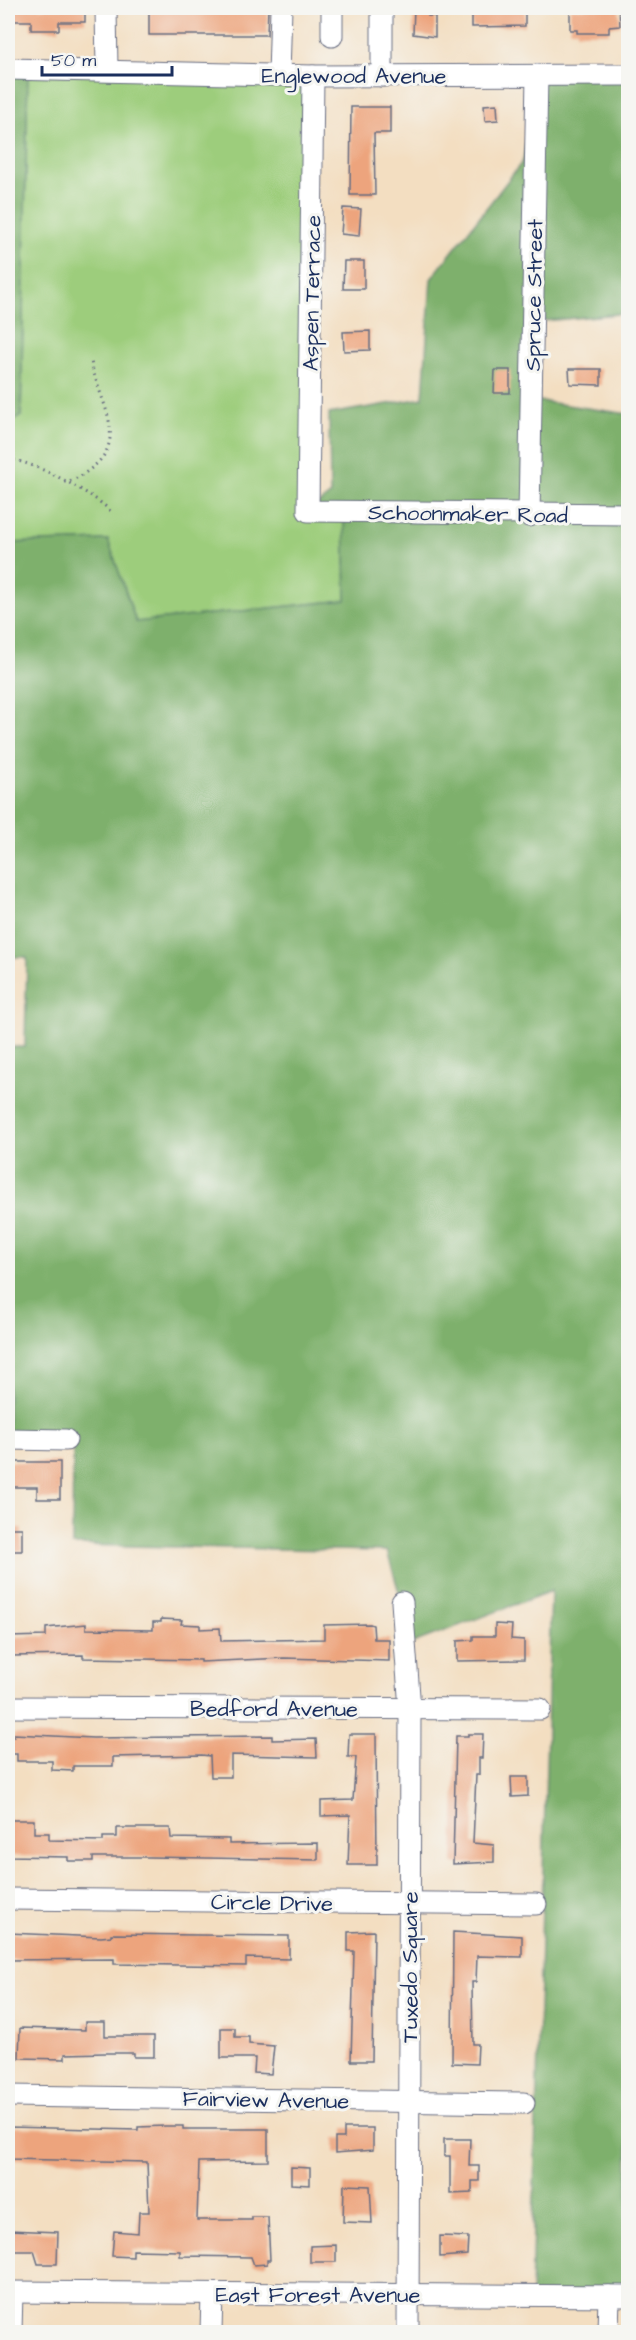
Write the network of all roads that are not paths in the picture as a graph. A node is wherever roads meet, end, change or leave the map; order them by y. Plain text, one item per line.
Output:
1 (106, 8) edge
2 (281, 8) edge
3 (332, 8) edge
4 (382, 8) edge
5 (332, 36) dead end
6 (8, 69) edge
7 (107, 69) junction
8 (279, 75) junction
9 (537, 75) junction
10 (628, 75) edge
11 (313, 76) junction
12 (382, 76) junction
13 (308, 511) joint
14 (628, 514) edge
15 (529, 515) junction
16 (8, 1439) edge
17 (66, 1440) dead end
18 (402, 1602) dead end
19 (8, 1707) edge
20 (410, 1709) junction
21 (540, 1709) dead end
22 (8, 1899) edge
23 (409, 1904) junction
24 (536, 1904) dead end
25 (8, 2096) edge
26 (410, 2101) junction
27 (524, 2103) dead end
28 (10, 2292) edge
29 (212, 2294) junction
30 (408, 2294) junction
31 (619, 2296) edge
32 (11, 2332) edge
33 (211, 2332) edge
34 (408, 2332) edge
35 (608, 2332) edge

1 - 7 street
2 - 8 street
3 - 5 street
4 - 12 street
6 - 7 street, Englewood Avenue
7 - 8 street, Englewood Avenue
8 - 11 street, Englewood Avenue
9 - 10 street, Englewood Avenue
9 - 12 street, Englewood Avenue
9 - 15 street, Spruce Street
11 - 12 street, Englewood Avenue
11 - 13 street, Aspen Terrace
13 - 15 street, Schoonmaker Road
14 - 15 street, Schoonmaker Road
16 - 17 street
18 - 20 street, Tuxedo Square
19 - 20 street, Bedford Avenue
20 - 21 street, Bedford Avenue
20 - 23 street, Tuxedo Square
22 - 23 street, Circle Drive
23 - 24 street, Circle Drive
23 - 26 street, Tuxedo Square
25 - 26 street, Fairview Avenue
26 - 27 street, Fairview Avenue
26 - 30 street, Tuxedo Square
28 - 29 street, East Forest Avenue
28 - 32 street
29 - 30 street, East Forest Avenue
29 - 33 street
30 - 31 street, East Forest Avenue
30 - 34 street, Tuxedo Square
31 - 35 street

